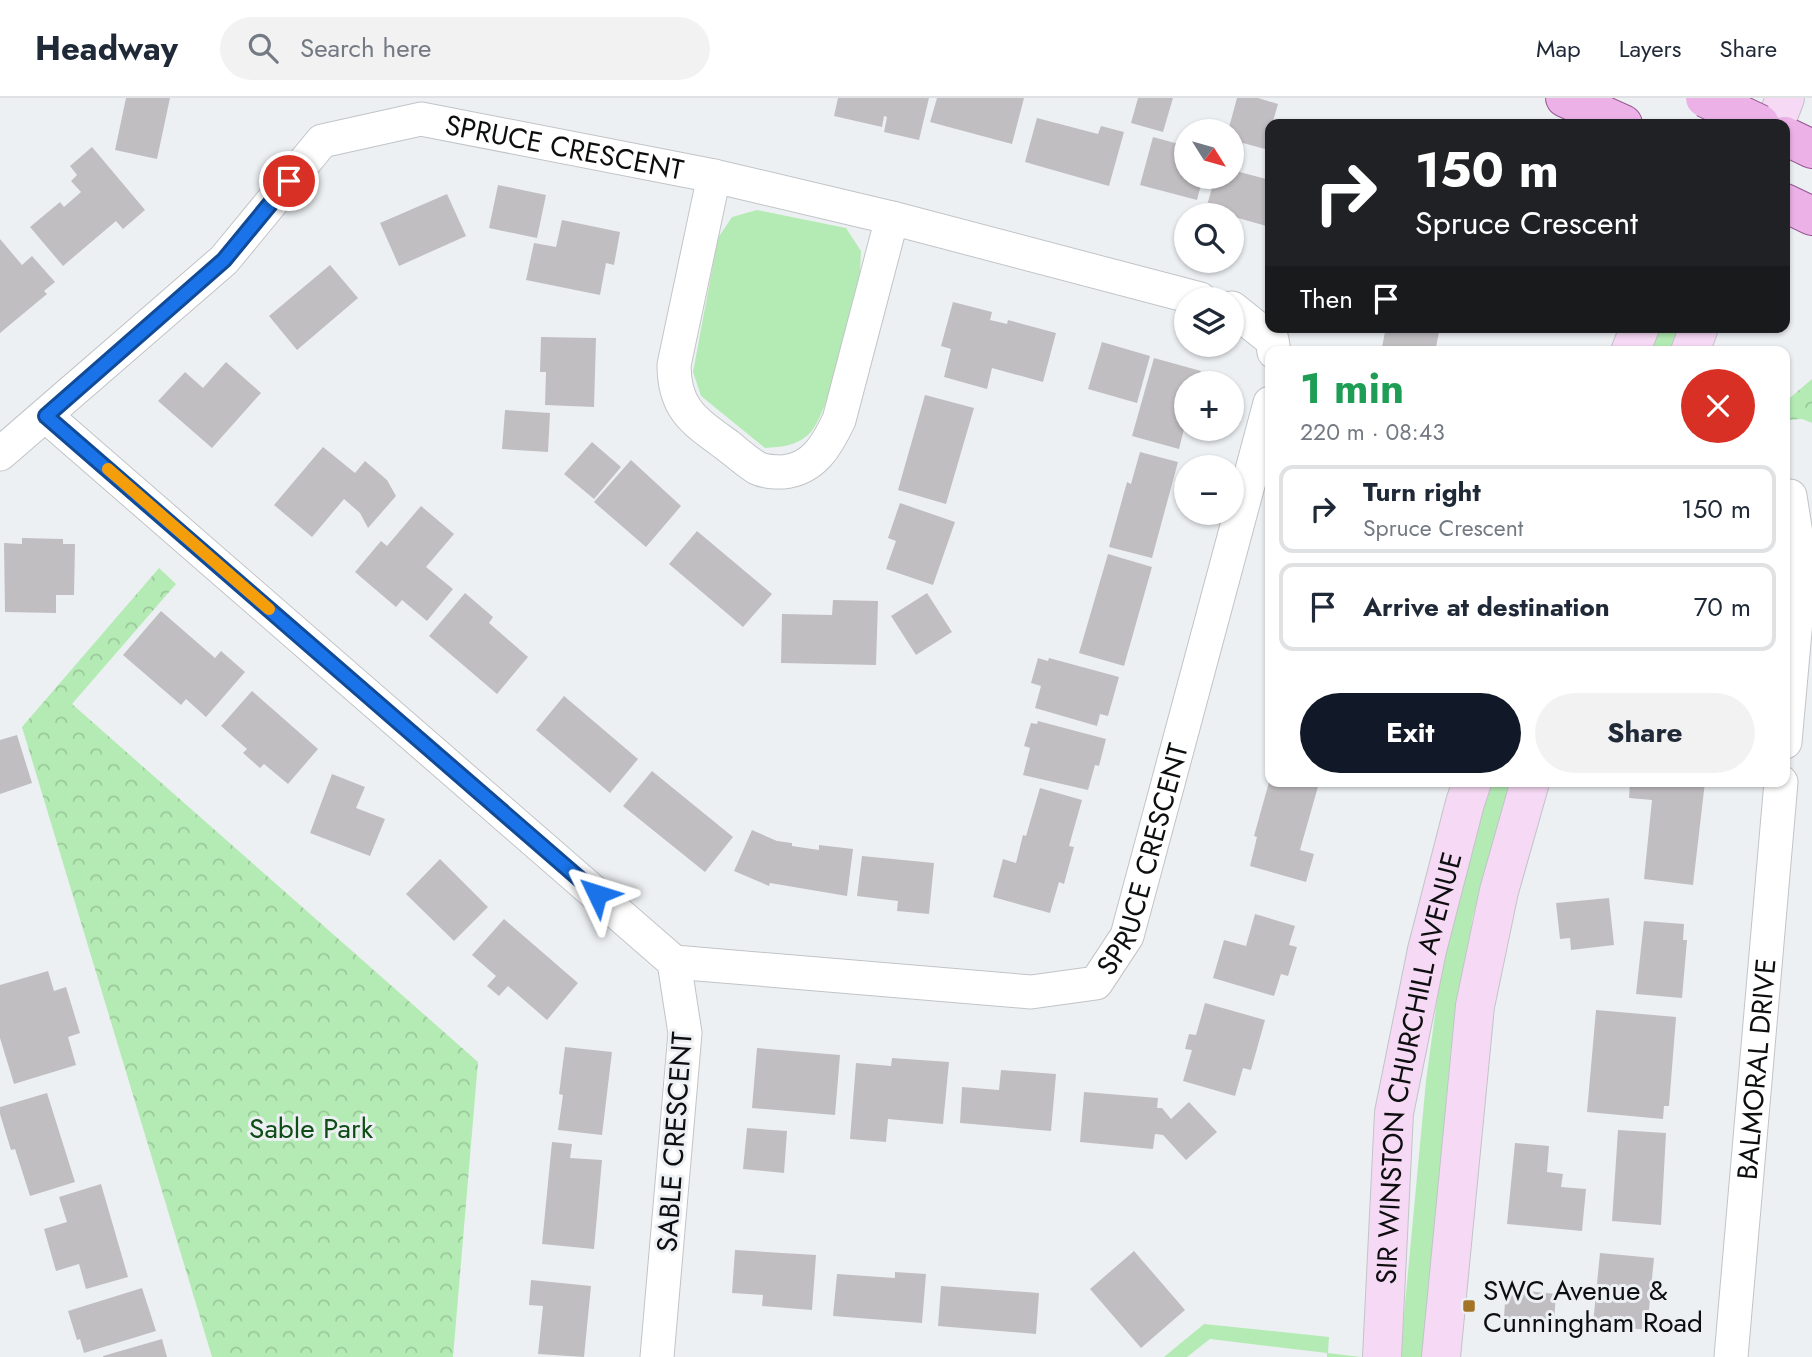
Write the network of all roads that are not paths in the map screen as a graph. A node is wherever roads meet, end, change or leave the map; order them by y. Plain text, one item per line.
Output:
1 (1705, 98) edge
2 (1728, 98) edge
3 (1785, 98) edge
4 (1721, 119) edge
5 (1749, 119) edge
6 (1777, 119) edge
7 (1790, 138) edge
8 (1812, 149) edge
9 (714, 176) junction
10 (1790, 205) edge
11 (1812, 216) edge
12 (892, 218) junction
13 (1174, 292) edge
14 (1244, 318) edge
15 (1273, 346) edge
16 (46, 416) junction
17 (1265, 422) edge
18 (0, 454) edge
19 (1790, 496) dead end
20 (1790, 687) edge
21 (1470, 787) edge
22 (1529, 787) edge
23 (1782, 787) edge
24 (674, 962) junction
25 (657, 1357) edge
26 (1382, 1357) edge
27 (1441, 1357) edge
28 (1731, 1357) edge

1 - 5 main road, bridge
2 - 4 main road
3 - 6 main road
7 - 8 main road
9 - 12 street, SPRUCE CRESCENT
9 - 12 street, SPRUCE CRESCENT
9 - 16 street, SPRUCE CRESCENT
10 - 11 main road
12 - 13 street, SPRUCE CRESCENT
14 - 15 street
16 - 18 street, SPRUCE CRESCENT
16 - 24 street
17 - 24 street, SPRUCE CRESCENT
19 - 20 street
21 - 26 main road, SIR WINSTON CHURCHILL AVENUE
22 - 27 main road, SIR WINSTON CHURCHILL AVENUE
23 - 28 street, BALMORAL DRIVE
24 - 25 street, SABLE CRESCENT

